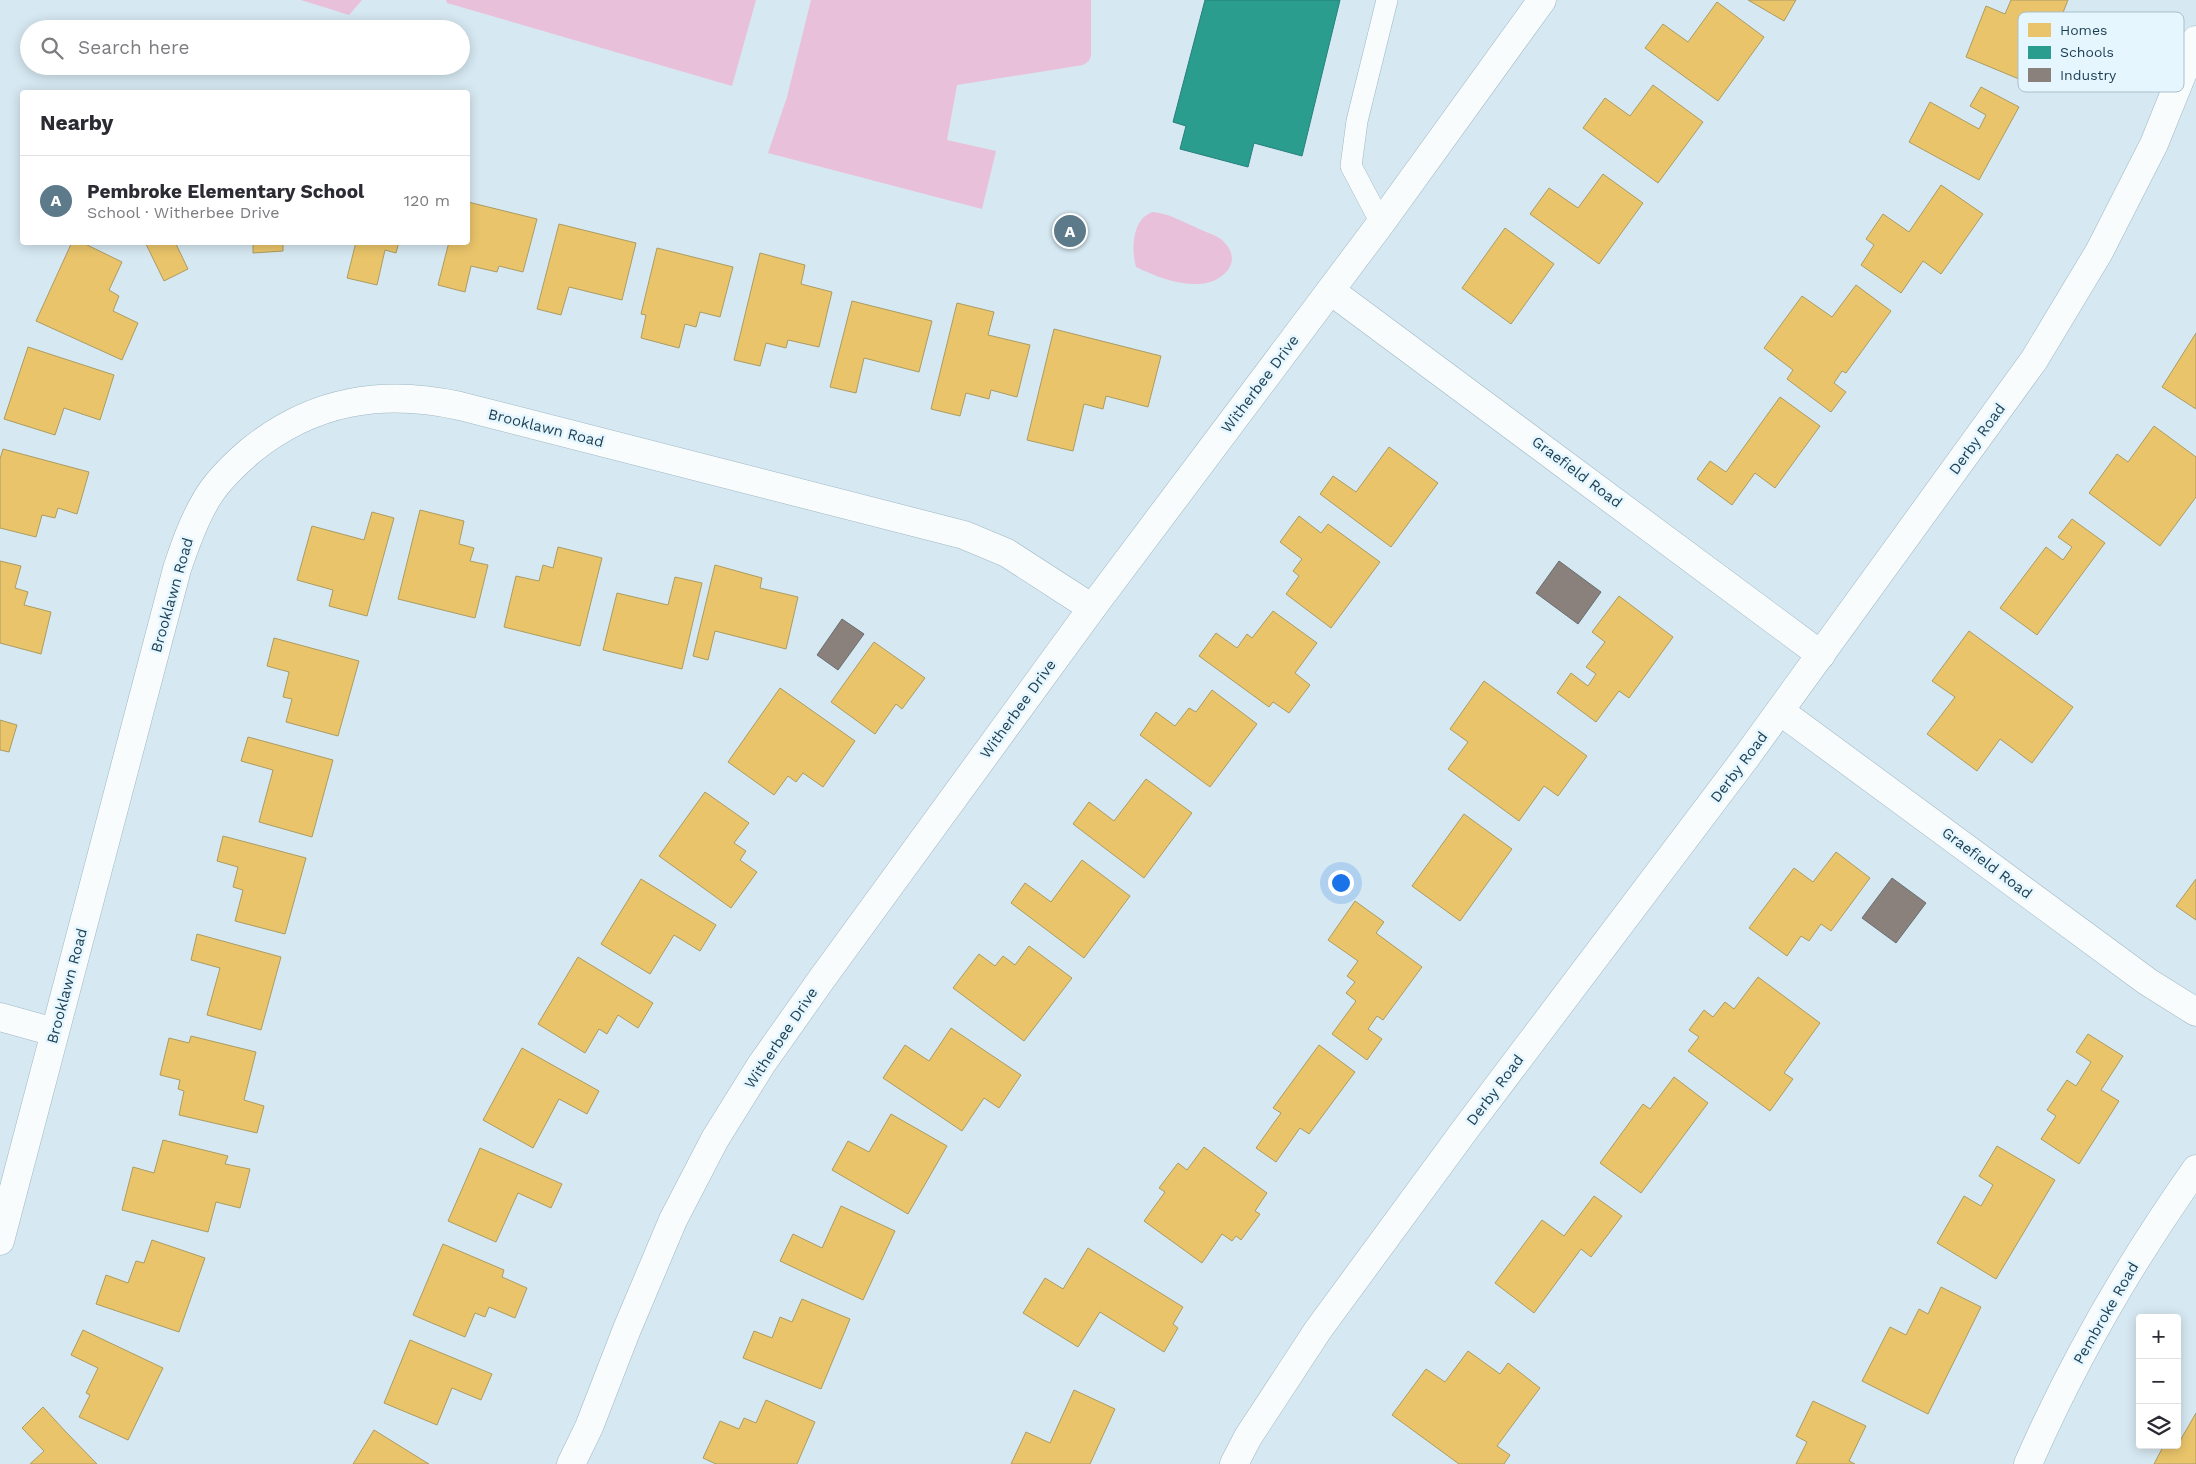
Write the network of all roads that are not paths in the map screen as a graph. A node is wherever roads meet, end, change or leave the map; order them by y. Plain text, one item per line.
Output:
1 (1387, 0) edge
2 (1542, 0) edge
3 (2196, 40) edge
4 (2184, 71) edge
5 (2176, 92) edge
6 (1381, 223) junction
7 (1331, 291) junction
8 (1092, 608) junction
9 (1821, 655) junction
10 (1780, 712) junction
11 (2196, 1012) edge
12 (0, 1018) edge
13 (54, 1032) junction
14 (2196, 1169) edge
15 (0, 1241) edge
16 (571, 1464) edge
17 (1234, 1464) edge
18 (2028, 1464) edge

1 - 6 lane
2 - 6 street, Witherbee Drive
3 - 4 street, Derby Road
5 - 9 street, Derby Road
6 - 7 street, Witherbee Drive
7 - 8 street, Witherbee Drive
7 - 9 street, Graefield Road
8 - 13 street, Brooklawn Road
8 - 16 street, Witherbee Drive
9 - 10 street, Derby Road
10 - 11 street, Graefield Road
10 - 17 street, Derby Road
12 - 13 street
13 - 15 street, Brooklawn Road
14 - 18 street, Pembroke Road

